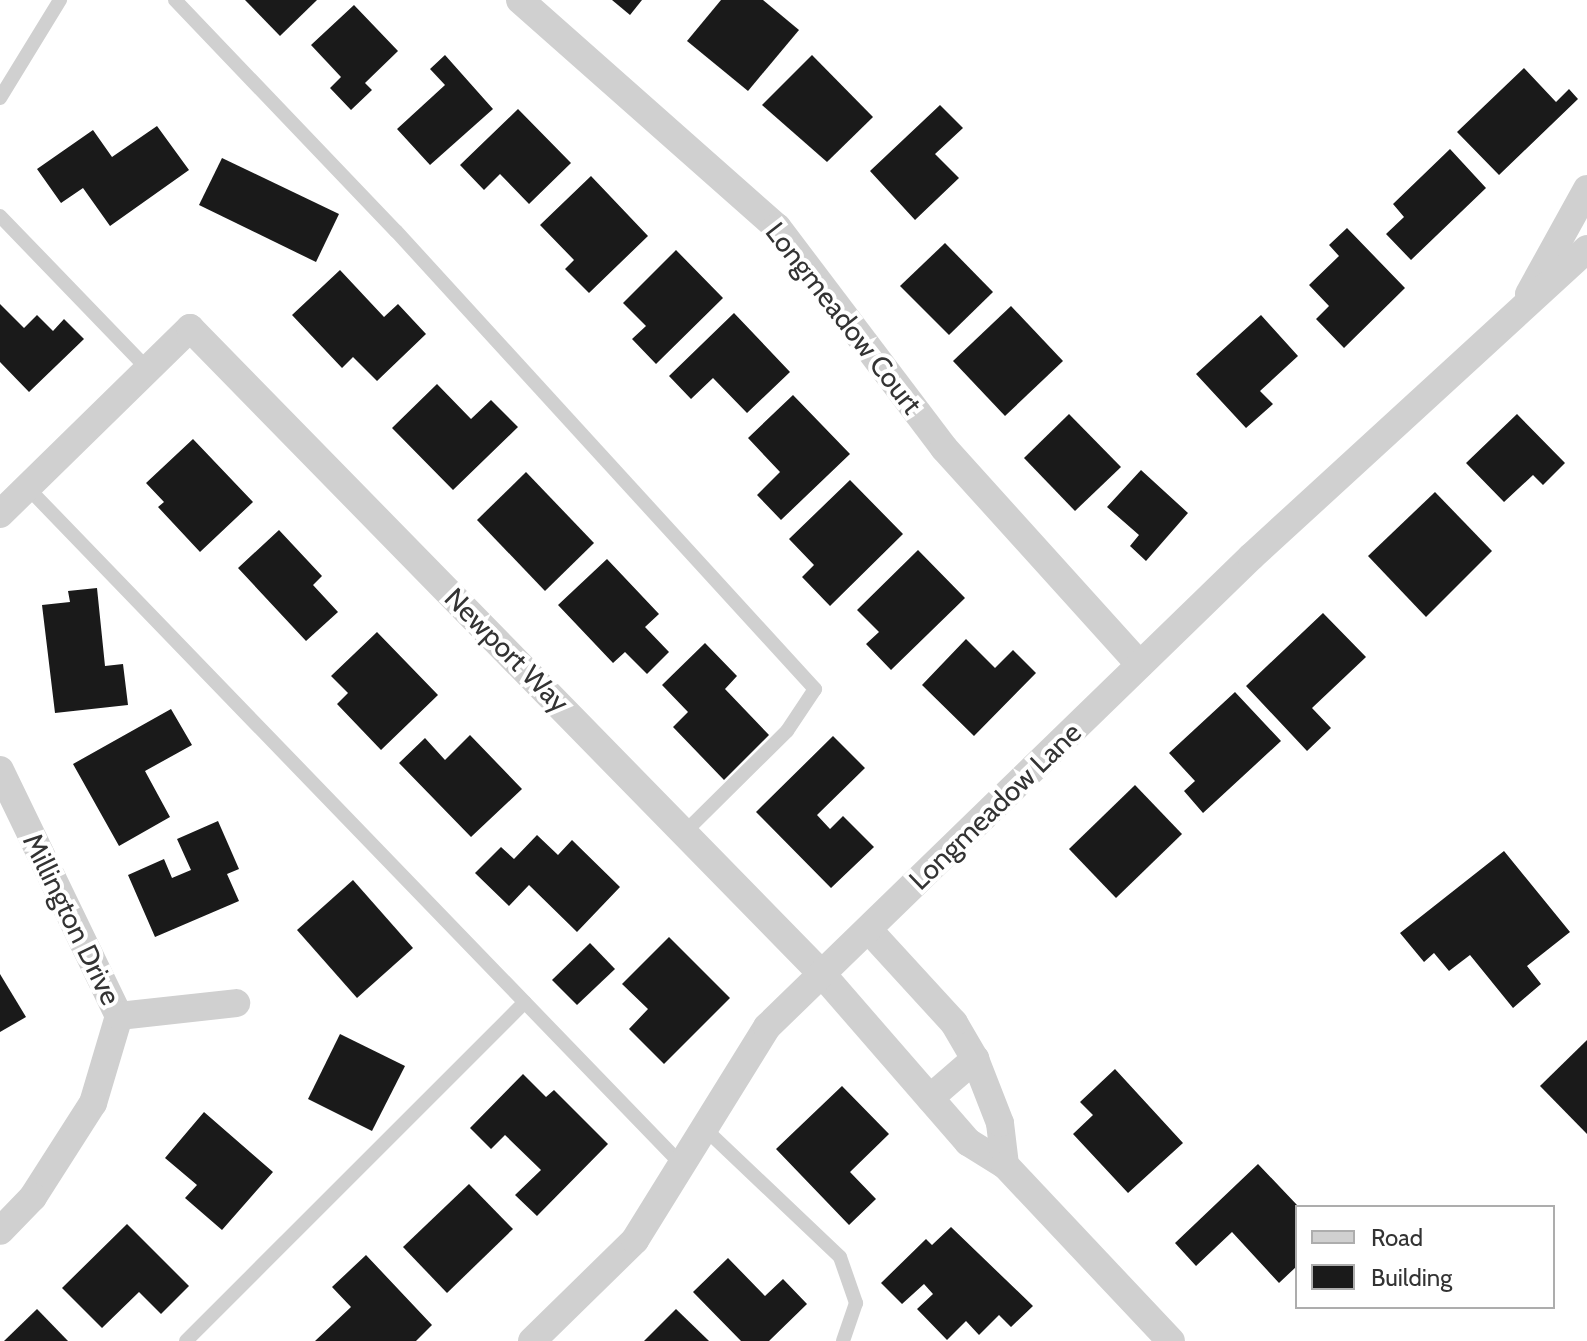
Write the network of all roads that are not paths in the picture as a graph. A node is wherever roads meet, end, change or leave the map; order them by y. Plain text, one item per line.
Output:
1 (60, 0) edge
2 (175, 0) edge
3 (520, 0) edge
4 (0, 98) edge
5 (1587, 189) edge
6 (0, 216) edge
7 (1587, 249) edge
8 (1515, 320) junction
9 (147, 368) junction
10 (27, 487) junction
11 (0, 514) edge
12 (1140, 665) junction
13 (0, 770) edge
14 (685, 832) junction
15 (868, 929) junction
16 (822, 974) junction
17 (525, 1002) junction
18 (236, 1003) dead end
19 (119, 1016) junction
20 (975, 1059) junction
21 (930, 1098) junction
22 (702, 1126) junction
23 (682, 1165) junction
24 (1005, 1165) junction
25 (0, 1231) edge
26 (186, 1341) edge
27 (532, 1341) edge
28 (843, 1341) edge
29 (1171, 1341) edge

1 - 4 lane
2 - 14 lane
3 - 12 street, Longmeadow Court
5 - 8 street, Longmeadow Lane
6 - 9 lane
7 - 8 street, Longmeadow Lane
8 - 12 street, Longmeadow Lane
9 - 10 street
9 - 14 street, Newport Way
10 - 11 street
10 - 17 lane
12 - 15 street, Longmeadow Lane
13 - 19 street, Millington Drive
14 - 16 street, Newport Way
15 - 16 street, Longmeadow Lane
15 - 20 street
16 - 21 street, Newport Way
16 - 22 street, Longmeadow Lane
17 - 23 lane
17 - 26 lane
18 - 19 street
19 - 25 street, Millington Drive
20 - 21 street
20 - 24 street
21 - 24 street, Newport Way
22 - 23 street, Longmeadow Lane
22 - 28 lane
23 - 27 street, Longmeadow Lane
24 - 29 street, Newport Way

